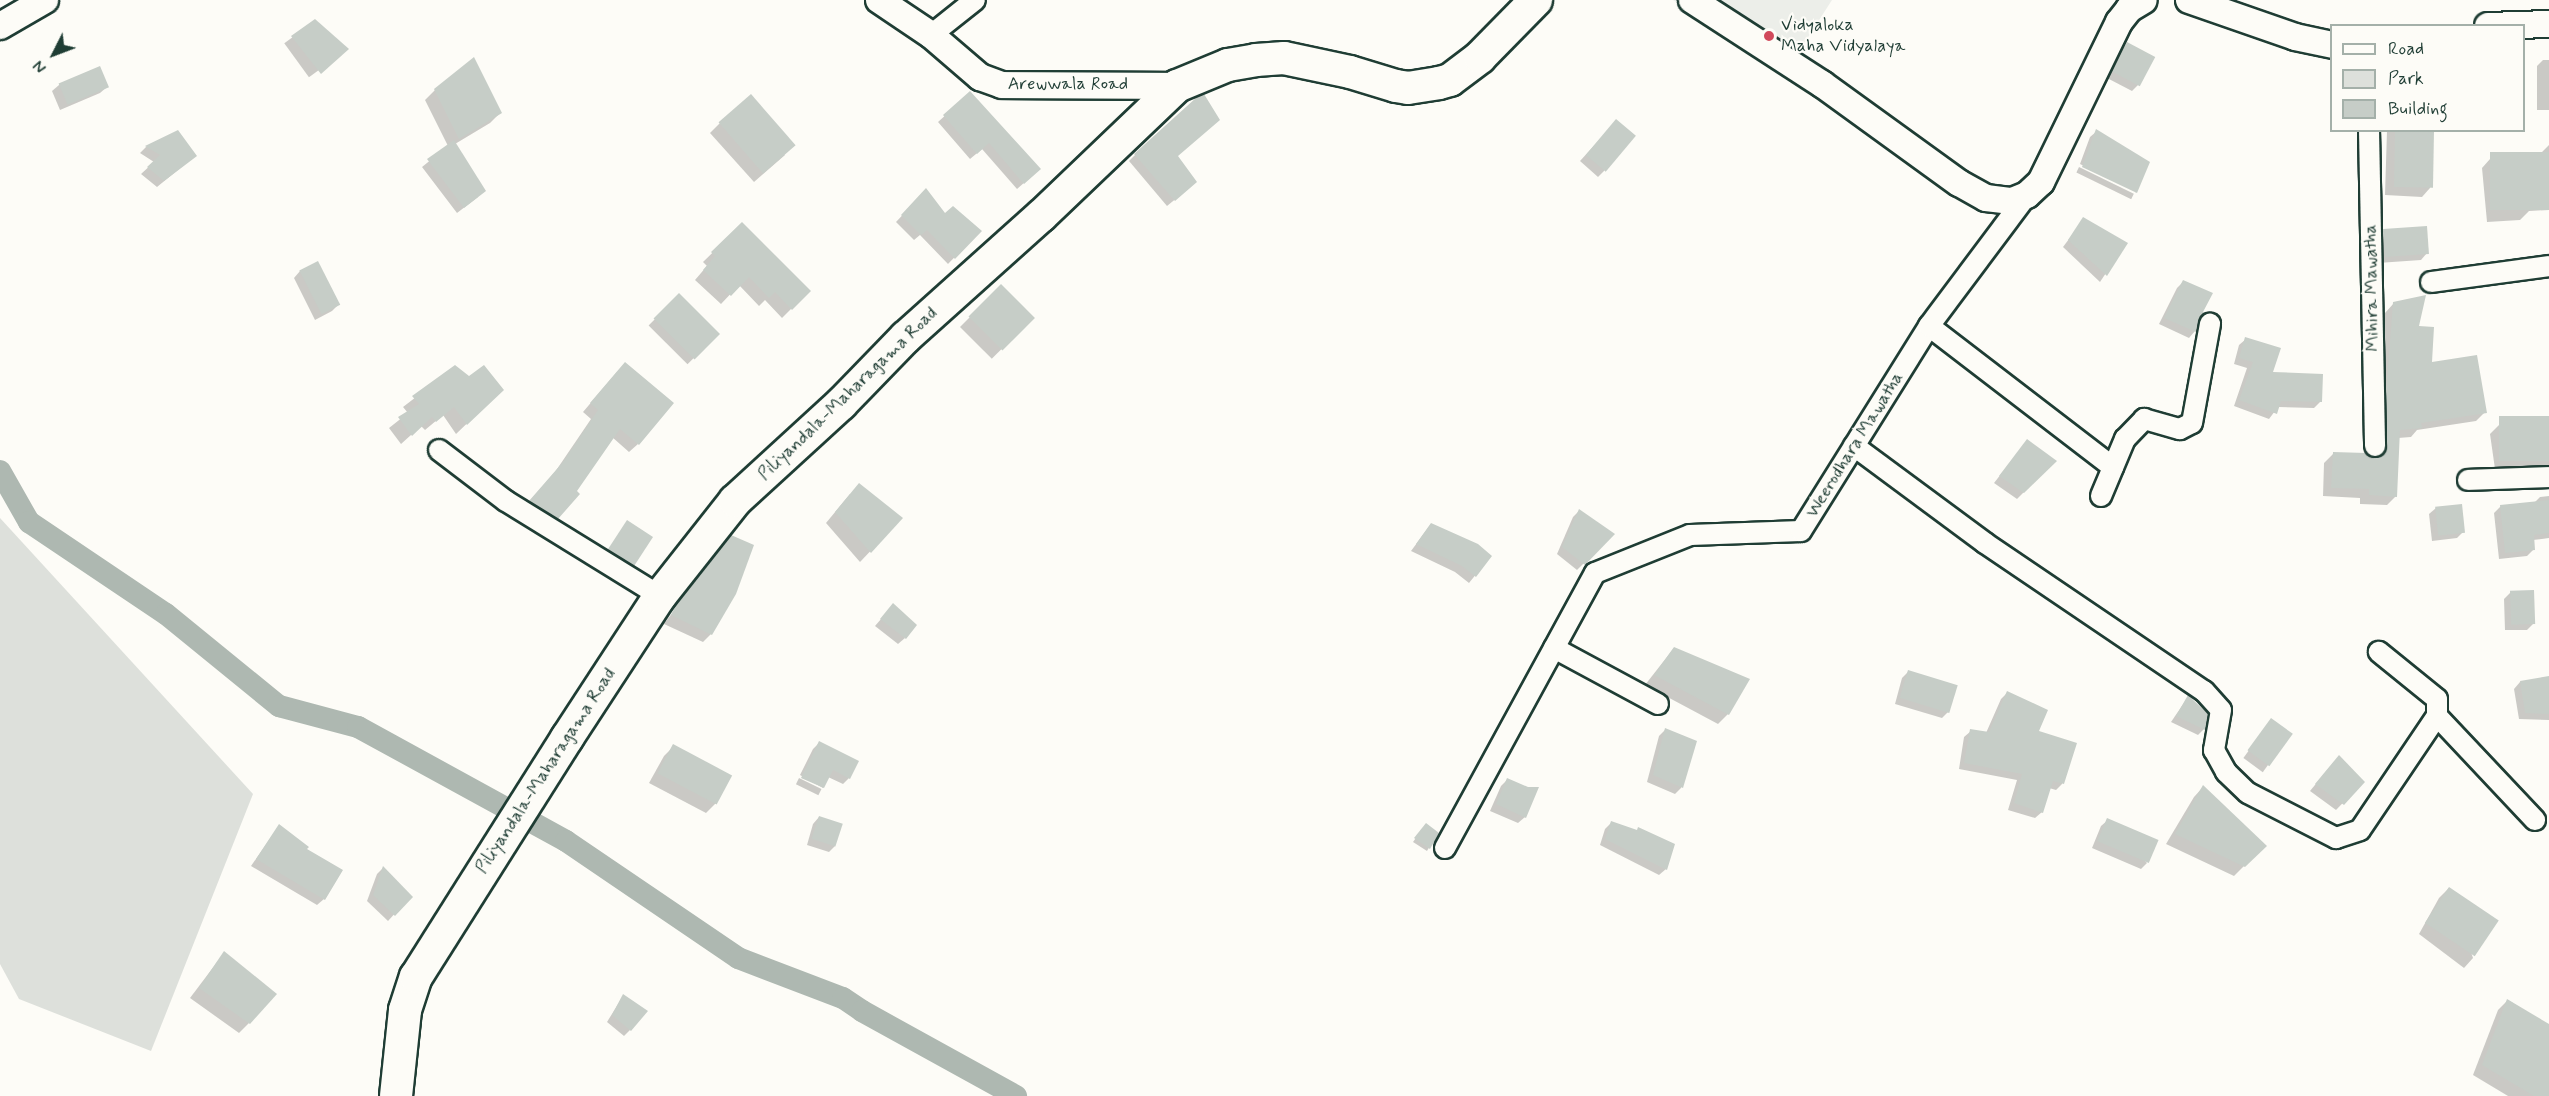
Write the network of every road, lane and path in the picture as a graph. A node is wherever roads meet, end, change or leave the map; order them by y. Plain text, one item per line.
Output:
1 (45, 0) edge
2 (879, 0) edge
3 (975, 0) edge
4 (1536, 0) edge
5 (1692, 0) edge
6 (2144, 0) edge
7 (2189, 0) edge
8 (2549, 24) edge
9 (2525, 25) edge
10 (0, 26) edge
11 (931, 35) junction
12 (2330, 45) edge
13 (1177, 86) junction
14 (2369, 132) edge
15 (2027, 195) junction
16 (2549, 266) edge
17 (2431, 282) dead end
18 (2210, 324) dead end
19 (1929, 326) junction
20 (1854, 446) junction
21 (2375, 446) dead end
22 (439, 450) dead end
23 (2113, 467) junction
24 (2549, 477) edge
25 (2468, 480) dead end
26 (2101, 496) dead end
27 (660, 596) junction
28 (1554, 648) junction
29 (2379, 652) dead end
30 (1658, 704) dead end
31 (2437, 716) junction
32 (2535, 820) dead end
33 (1445, 848) dead end
34 (396, 1096) edge

1 - 10 street
2 - 11 street, Arewwala Road
3 - 11 street
4 - 13 main road, Piliyandala-Maharagama Road
5 - 15 street
6 - 15 street
7 - 12 street
8 - 9 street
11 - 13 street, Arewwala Road
13 - 27 main road, Piliyandala-Maharagama Road
14 - 21 street, Mihira Mawatha
15 - 19 street, Weerodhara Mawatha
16 - 17 street
18 - 23 street
19 - 20 street, Weerodhara Mawatha
19 - 23 street
20 - 28 street, Weerodhara Mawatha
20 - 31 street
22 - 27 street
23 - 26 street
24 - 25 street
27 - 34 main road, Piliyandala-Maharagama Road
28 - 30 street
28 - 33 street, Weerodhara Mawatha
29 - 31 street
31 - 32 street

